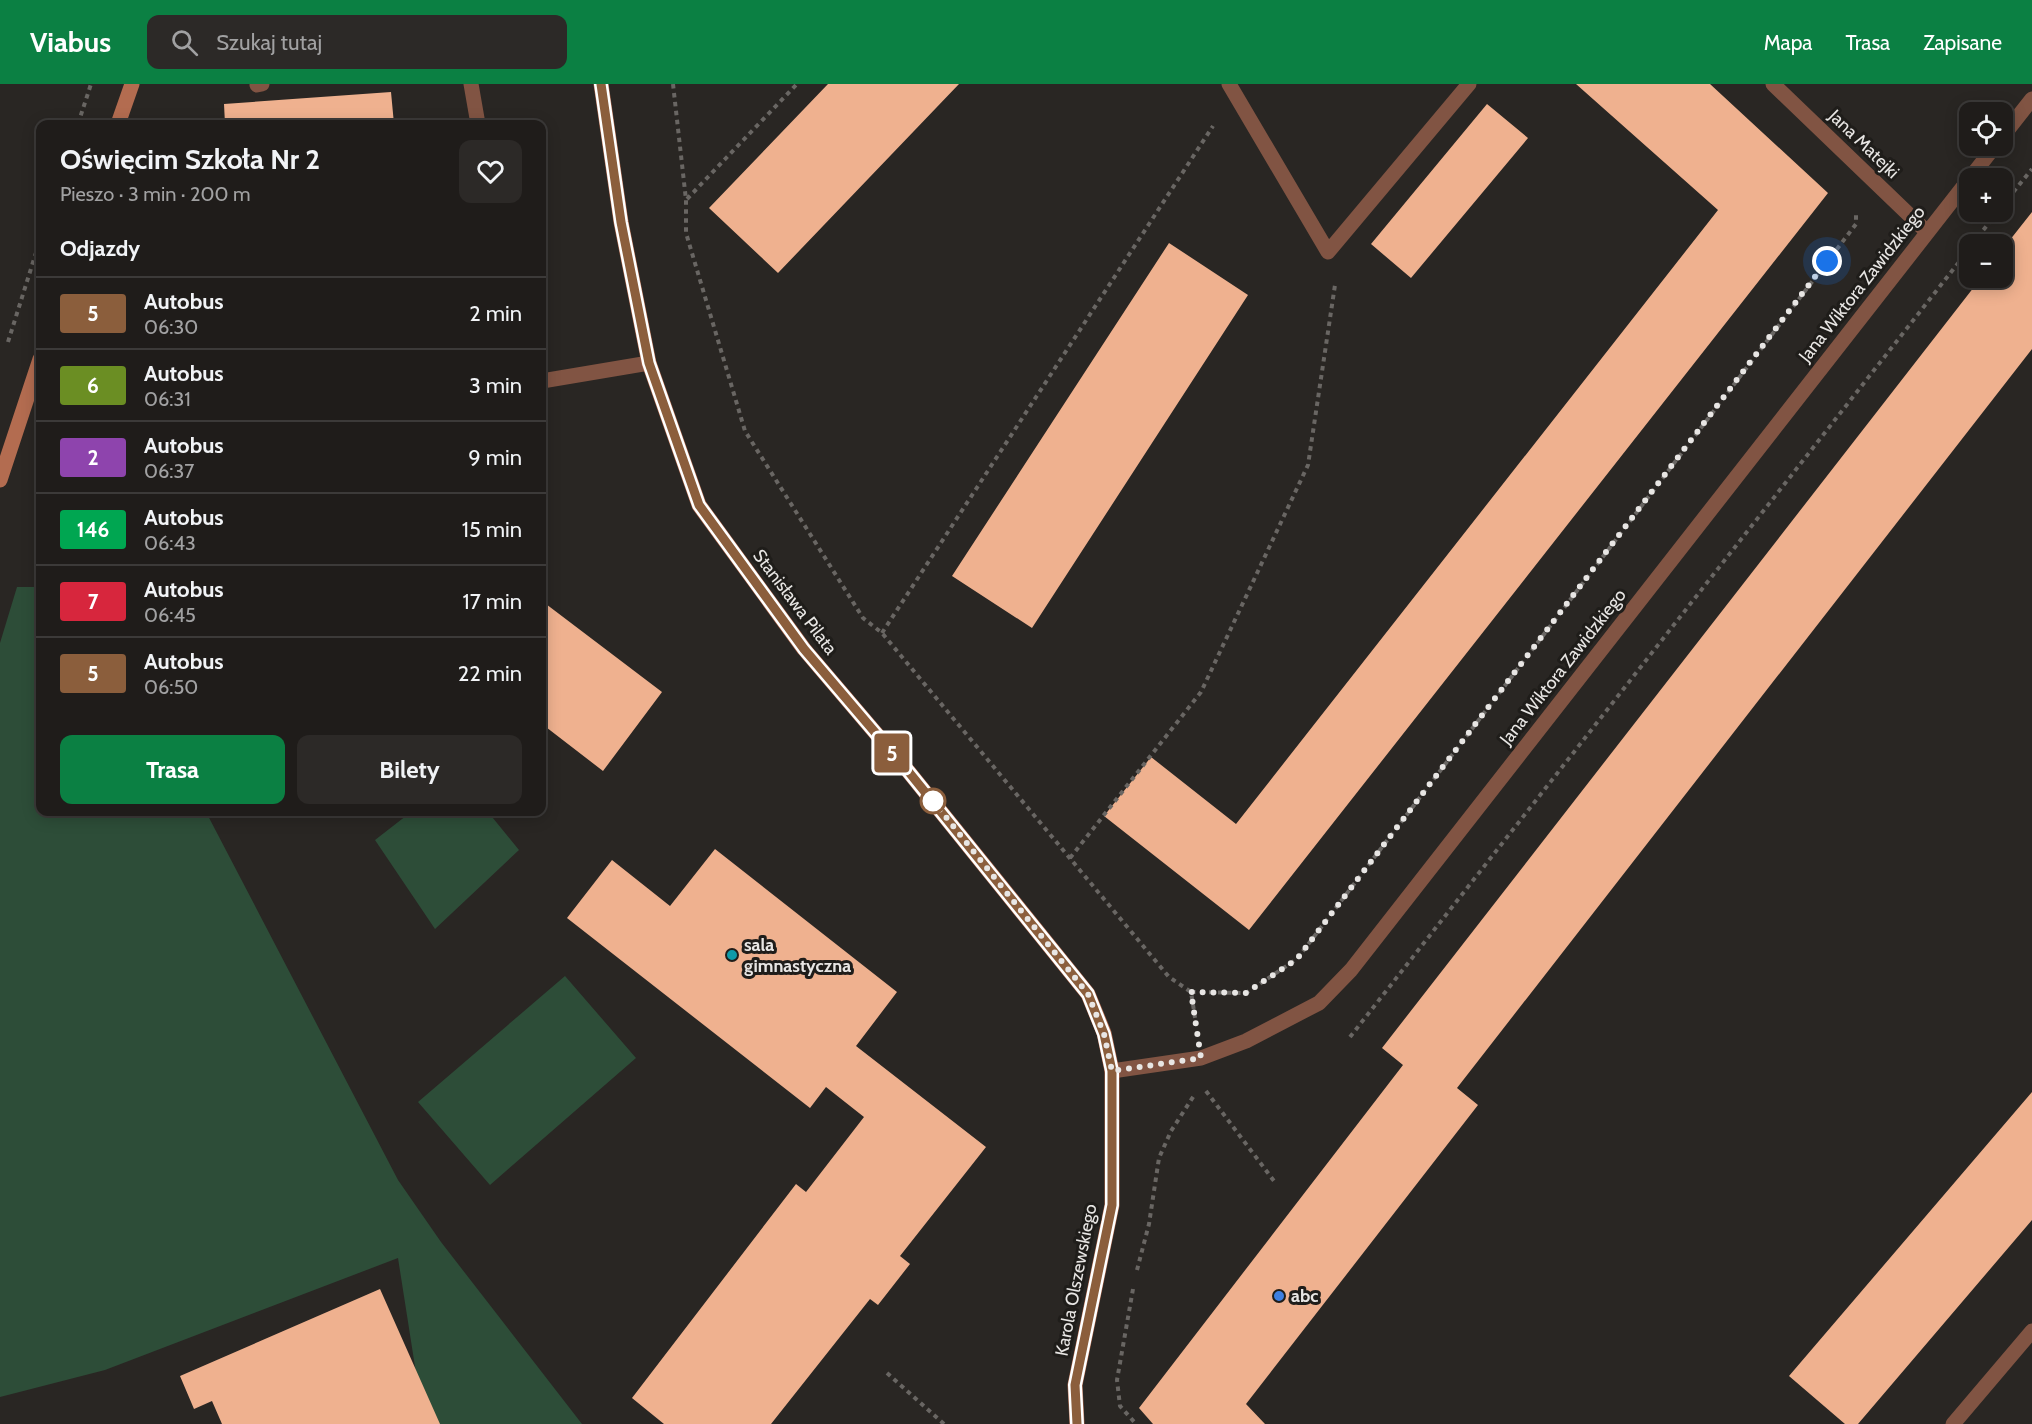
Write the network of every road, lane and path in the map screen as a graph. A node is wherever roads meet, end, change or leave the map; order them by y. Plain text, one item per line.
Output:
1 (91, 84) edge
2 (132, 84) edge
3 (262, 84) edge
4 (471, 84) edge
5 (601, 84) edge
6 (673, 84) edge
7 (796, 84) edge
8 (1469, 84) edge
9 (1773, 84) edge
10 (257, 85) edge
11 (1232, 88) edge
12 (2032, 99) edge
13 (79, 120) edge
14 (119, 120) edge
15 (477, 120) edge
16 (2013, 123) edge
17 (1987, 156) edge
18 (1856, 164) junction
19 (2032, 169) edge
20 (2013, 192) edge
21 (686, 200) junction
22 (1990, 222) edge
23 (1927, 232) junction
24 (1980, 234) edge
25 (36, 252) edge
26 (1328, 252) junction
27 (1959, 262) edge
28 (7, 343) dead end
29 (649, 363) junction
30 (36, 370) edge
31 (546, 380) edge
32 (0, 480) edge
33 (882, 633) junction
34 (1070, 858) junction
35 (1191, 992) junction
36 (1350, 1037) dead end
37 (1201, 1058) junction
38 (1112, 1071) junction
39 (1274, 1181) dead end
40 (1135, 1275) dead end
41 (1133, 1287) dead end
42 (2032, 1331) edge
43 (887, 1373) dead end
44 (944, 1424) edge
45 (1077, 1424) edge
46 (1136, 1424) edge
47 (1953, 1424) edge

1 - 13 path
2 - 14 street
3 - 10 street
4 - 15 street
5 - 29 street, Stanisława Pilata
6 - 21 path
7 - 21 path
8 - 26 street
9 - 18 street, Jana Matejki
11 - 26 street
11 - 33 path
12 - 16 street
17 - 23 street, Jana Wiktora Zawidzkiego
18 - 23 street, Jana Matejki
18 - 35 path
19 - 20 path
21 - 33 path
22 - 24 path
23 - 37 street, Jana Wiktora Zawidzkiego
25 - 28 path
26 - 34 path
27 - 36 path
29 - 31 street
29 - 38 street, Stanisława Pilata
30 - 32 street
33 - 34 path
34 - 35 path
35 - 37 path
37 - 38 street, Jana Wiktora Zawidzkiego
38 - 45 street, Karola Olszewskiego
39 - 40 path
41 - 46 path
42 - 47 street
43 - 44 path

